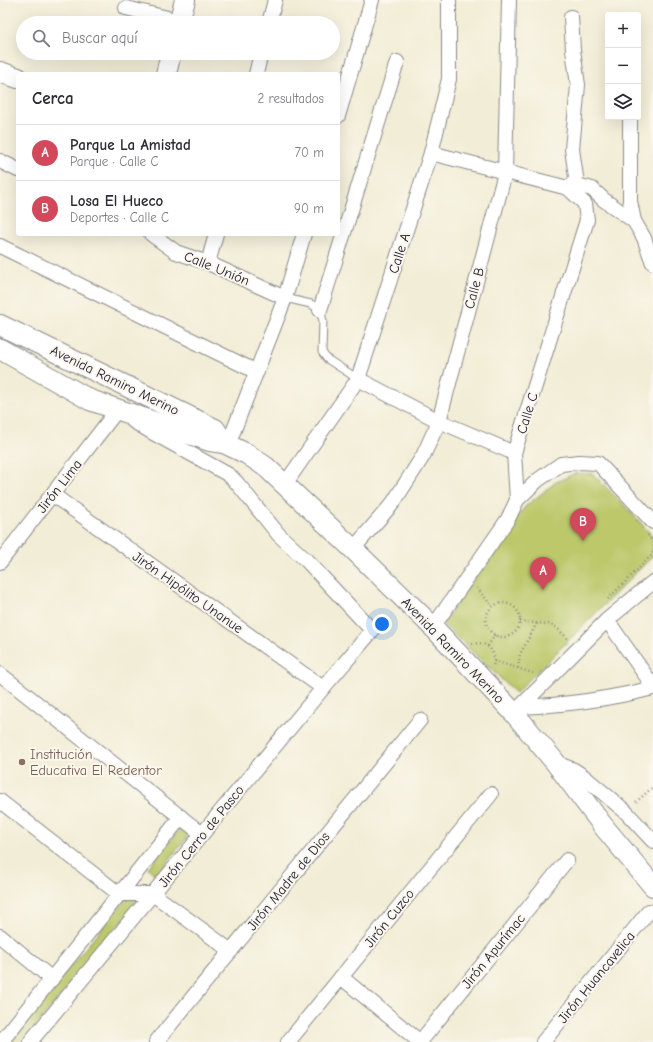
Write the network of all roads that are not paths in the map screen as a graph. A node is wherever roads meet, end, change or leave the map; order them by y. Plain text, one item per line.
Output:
1 (185, 0) edge
2 (275, 0) edge
3 (372, 0) edge
4 (449, 0) edge
5 (509, 0) edge
6 (126, 8) dead end
7 (156, 16) edge
8 (181, 16) edge
9 (271, 16) edge
10 (571, 17) dead end
11 (170, 60) edge
12 (259, 60) edge
13 (397, 62) dead end
14 (0, 72) edge
15 (167, 72) edge
16 (256, 72) edge
17 (16, 77) edge
18 (340, 109) edge
19 (630, 120) edge
20 (431, 153) junction
21 (0, 161) edge
22 (16, 169) edge
23 (505, 173) junction
24 (568, 188) junction
25 (634, 221) junction
26 (154, 236) edge
27 (215, 236) edge
28 (303, 236) edge
29 (0, 246) edge
30 (208, 263) junction
31 (653, 263) edge
32 (285, 298) junction
33 (320, 310) junction
34 (0, 325) edge
35 (0, 349) edge
36 (257, 372) junction
37 (358, 379) junction
38 (121, 410) junction
39 (439, 421) junction
40 (226, 444) junction
41 (514, 453) junction
42 (284, 484) junction
43 (53, 496) junction
44 (517, 500) junction
45 (653, 522) edge
46 (353, 550) junction
47 (0, 562) edge
48 (653, 582) edge
49 (607, 620) junction
50 (433, 627) junction
51 (0, 674) edge
52 (653, 687) edge
53 (322, 688) junction
54 (517, 710) junction
55 (420, 720) dead end
56 (555, 762) junction
57 (491, 794) dead end
58 (0, 801) edge
59 (181, 817) junction
60 (202, 834) junction
61 (653, 841) edge
62 (567, 860) dead end
63 (653, 886) edge
64 (119, 894) junction
65 (152, 894) junction
66 (649, 911) dead end
67 (0, 936) edge
68 (231, 951) junction
69 (341, 977) junction
70 (52, 978) junction
71 (1, 1042) edge
72 (30, 1042) edge
73 (156, 1042) edge
74 (288, 1042) edge
75 (420, 1042) edge
76 (543, 1042) edge

1 - 8 street
2 - 9 street
3 - 18 street
4 - 20 street, Calle A
5 - 23 street, Calle B
6 - 7 street
10 - 24 street
11 - 15 street
12 - 16 street
13 - 33 street
14 - 17 street
19 - 25 street
20 - 23 street
20 - 37 street, Calle A
21 - 22 street
23 - 24 street
23 - 39 street, Calle B
24 - 25 street
24 - 41 street, Calle C
25 - 31 street
26 - 30 street, Calle Unión
27 - 30 street
28 - 32 street
29 - 36 street
30 - 32 street, Calle Unión
32 - 33 lane
32 - 36 street
33 - 37 lane
34 - 40 street, Avenida Ramiro Merino
35 - 38 street, Avenida Ramiro Merino
36 - 40 street
37 - 39 street
37 - 42 street, Calle A
38 - 40 street, Avenida Ramiro Merino
38 - 43 street, Jirón Lima
38 - 53 street, Jirón Cerro de Pasco
39 - 41 street
39 - 46 street, Calle B
40 - 42 street, Avenida Ramiro Merino
41 - 44 street, Calle C
42 - 46 street, Avenida Ramiro Merino
43 - 47 street, Jirón Lima
43 - 53 street, Jirón Hipólito Unanue
44 - 45 street
44 - 50 street, Calle C
46 - 50 street, Avenida Ramiro Merino
48 - 49 street
49 - 52 street
49 - 54 street
50 - 54 street, Avenida Ramiro Merino
51 - 59 street
52 - 54 street
53 - 60 street, Jirón Cerro de Pasco
54 - 56 street, Avenida Ramiro Merino
55 - 68 street, Jirón Madre de Dios
56 - 61 street
56 - 63 street, Avenida Ramiro Merino
57 - 69 street, Jirón Cuzco
58 - 64 street
59 - 60 street
59 - 64 street, Jirón Cerro de Pasco
60 - 65 street, Jirón Cerro de Pasco
62 - 75 street, Jirón Apurímac
64 - 65 street
64 - 70 street, Jirón Cerro de Pasco
65 - 68 street
65 - 72 street, Jirón Cerro de Pasco
66 - 76 street, Jirón Huancavelica
67 - 70 street
68 - 73 street, Jirón Madre de Dios
69 - 74 street, Jirón Cuzco
69 - 75 street
70 - 71 street, Jirón Cerro de Pasco

